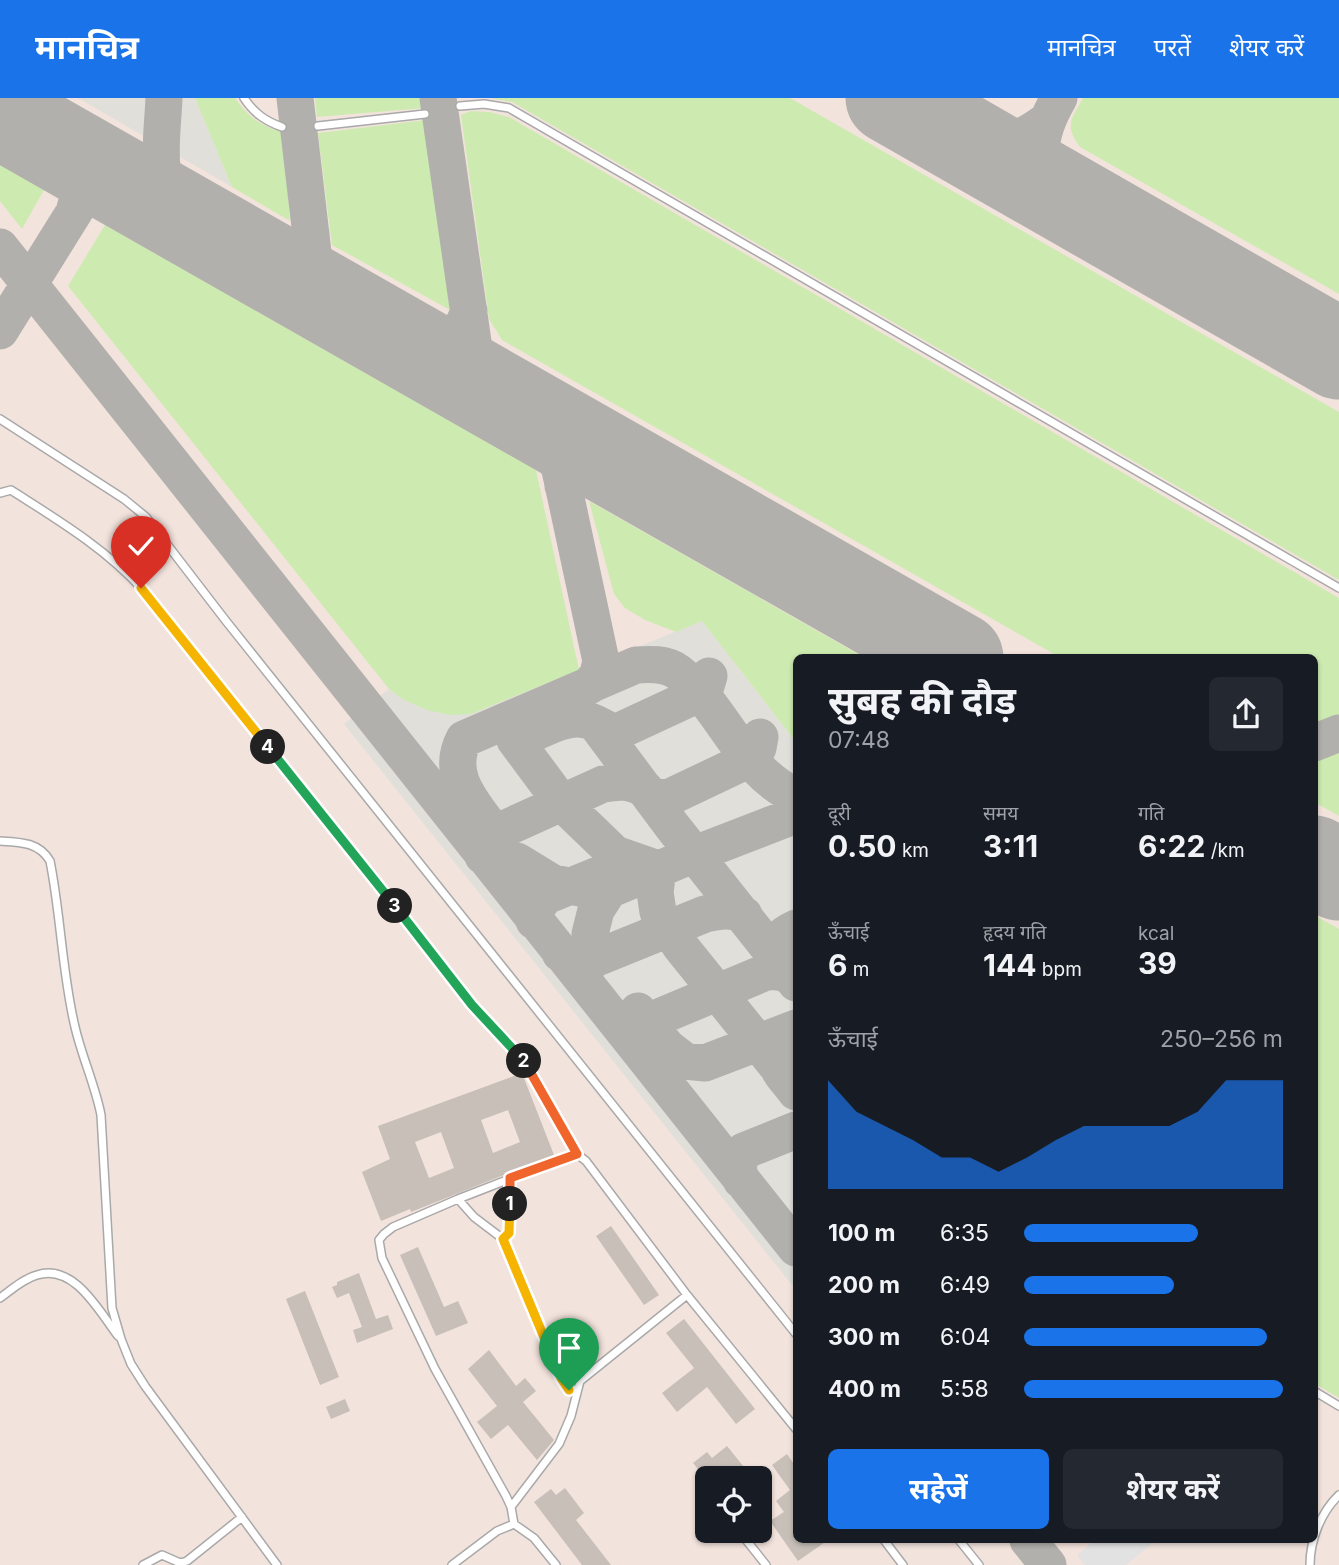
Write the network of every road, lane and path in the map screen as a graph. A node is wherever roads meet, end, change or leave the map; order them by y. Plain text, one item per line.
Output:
1 (244, 98) edge
2 (460, 106) dead end
3 (425, 114) dead end
4 (318, 126) dead end
5 (282, 127) dead end
6 (0, 419) edge
7 (0, 493) edge
8 (1339, 588) edge
9 (0, 841) edge
10 (577, 1154) junction
11 (510, 1178) junction
12 (458, 1199) junction
13 (503, 1239) junction
14 (687, 1295) junction
15 (0, 1298) edge
16 (793, 1330) edge
17 (121, 1339) junction
18 (575, 1393) junction
19 (1318, 1393) edge
20 (1339, 1406) edge
21 (793, 1425) edge
22 (1339, 1495) edge
23 (511, 1507) junction
24 (242, 1517) junction
25 (514, 1524) junction
26 (1318, 1526) edge
27 (749, 1543) edge
28 (886, 1543) edge
29 (961, 1543) edge
30 (1315, 1543) edge
31 (144, 1565) edge
32 (277, 1565) edge
33 (452, 1565) edge
34 (556, 1565) edge
35 (766, 1565) edge
36 (903, 1565) edge
37 (979, 1565) edge
38 (1310, 1565) edge

1 - 5 lane
2 - 8 lane
3 - 4 lane
6 - 16 lane
7 - 10 lane
9 - 17 lane
10 - 11 lane
10 - 14 lane
11 - 12 lane
11 - 13 lane
12 - 13 lane
12 - 23 lane
13 - 18 lane
14 - 18 lane
14 - 21 lane
15 - 17 lane
17 - 24 lane
18 - 23 lane
19 - 20 lane
22 - 26 lane
23 - 25 lane
24 - 31 lane
24 - 32 lane
25 - 33 lane
25 - 34 lane
27 - 35 lane
28 - 36 lane
29 - 37 lane
30 - 38 lane

